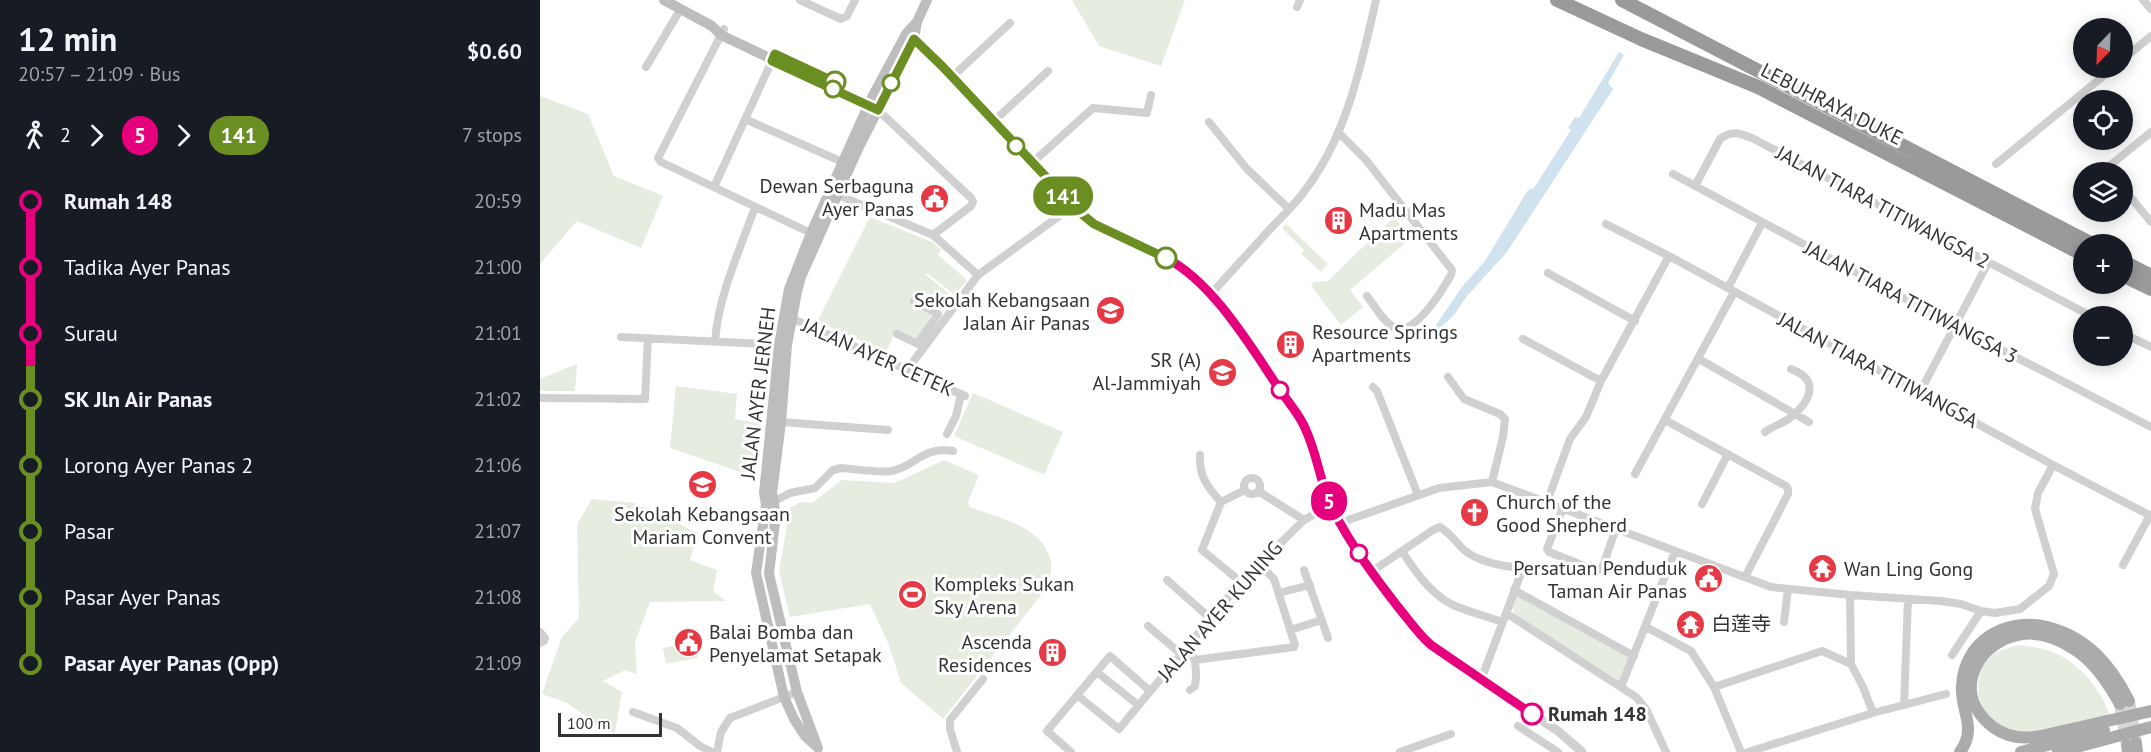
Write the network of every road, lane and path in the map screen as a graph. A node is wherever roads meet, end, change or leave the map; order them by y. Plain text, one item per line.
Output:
1 (664, 0) edge
2 (800, 0) edge
3 (855, 0) edge
4 (927, 0) edge
5 (1376, 0) edge
6 (1557, 0) edge
7 (2143, 0) edge
8 (1627, 3) edge
9 (2151, 9) edge
10 (680, 10) junction
11 (1010, 23) dead end
12 (722, 32) junction
13 (2151, 36) edge
14 (910, 37) junction
15 (2133, 51) edge
16 (774, 58) junction
17 (646, 67) dead end
18 (1048, 71) dead end
19 (952, 77) junction
20 (2101, 78) edge
21 (1151, 95) dead end
22 (874, 104) junction
23 (745, 119) junction
24 (994, 121) junction
25 (1209, 122) dead end
26 (1338, 132) junction
27 (2151, 132) edge
28 (2116, 162) edge
29 (1032, 163) junction
30 (847, 164) junction
31 (1996, 164) dead end
32 (1673, 174) dead end
33 (1695, 186) junction
34 (714, 187) junction
35 (838, 195) junction
36 (2133, 200) edge
37 (1073, 206) junction
38 (755, 207) junction
39 (1289, 209) junction
40 (2151, 222) edge
41 (1762, 223) junction
42 (1606, 224) dead end
43 (2073, 234) edge
44 (815, 235) junction
45 (933, 235) junction
46 (2073, 249) edge
47 (1670, 256) junction
48 (1988, 263) junction
49 (2133, 267) edge
50 (1548, 273) dead end
51 (978, 275) junction
52 (2151, 276) edge
53 (2133, 280) edge
54 (2151, 289) edge
55 (1731, 290) junction
56 (1210, 295) junction
57 (1367, 296) dead end
58 (914, 301) dead end
59 (2073, 307) edge
60 (791, 318) junction
61 (1635, 321) junction
62 (1956, 326) junction
63 (897, 334) dead end
64 (621, 337) dead end
65 (648, 338) junction
66 (1523, 339) dead end
67 (2133, 339) edge
68 (715, 342) junction
69 (783, 345) junction
70 (920, 346) junction
71 (2151, 348) edge
72 (1699, 359) junction
73 (1791, 369) dead end
74 (906, 370) junction
75 (1448, 377) dead end
76 (1601, 381) junction
77 (1372, 387) dead end
78 (1920, 392) junction
79 (540, 398) edge
80 (1794, 413) junction
81 (1665, 420) junction
82 (781, 422) junction
83 (1809, 422) dead end
84 (2151, 427) edge
85 (888, 430) dead end
86 (1765, 432) dead end
87 (946, 434) dead end
88 (953, 451) dead end
89 (1728, 454) junction
90 (1200, 455) dead end
91 (2053, 465) junction
92 (1635, 474) dead end
93 (1492, 482) junction
94 (1245, 490) junction
95 (1258, 491) junction
96 (1418, 495) junction
97 (773, 502) junction
98 (1221, 502) junction
99 (1547, 502) junction
100 (1702, 504) dead end
101 (1331, 505) junction
102 (1563, 508) junction
103 (2150, 516) edge
104 (1304, 520) junction
105 (1340, 523) junction
106 (1616, 528) junction
107 (1402, 551) junction
108 (1675, 551) junction
109 (1259, 564) junction
110 (2123, 565) dead end
111 (1304, 570) dead end
112 (1371, 572) junction
113 (1745, 577) junction
114 (1167, 580) dead end
115 (1241, 582) junction
116 (1310, 585) junction
117 (1788, 589) junction
118 (1514, 590) junction
119 (1279, 594) junction
120 (1850, 595) junction
121 (1908, 599) junction
122 (1981, 611) junction
123 (1506, 613) junction
124 (1211, 619) junction
125 (1322, 620) junction
126 (1502, 622) junction
127 (1784, 622) dead end
128 (1148, 626) dead end
129 (1646, 627) junction
130 (1290, 630) junction
131 (540, 632) edge
132 (1328, 638) dead end
133 (540, 644) edge
134 (1187, 647) junction
135 (1181, 654) junction
136 (1952, 655) dead end
137 (1634, 656) junction
138 (1195, 660) junction
139 (1851, 664) junction
140 (1097, 672) junction
141 (984, 680) dead end
142 (1480, 680) junction
143 (1621, 687) junction
144 (1714, 687) junction
145 (1190, 690) dead end
146 (1150, 691) junction
147 (797, 692) junction
148 (1946, 694) dead end
149 (784, 696) junction
150 (1077, 696) junction
151 (1138, 705) junction
152 (1904, 705) junction
153 (633, 712) dead end
154 (1873, 713) junction
155 (2150, 721) edge
156 (1518, 726) dead end
157 (1451, 734) dead end
158 (2082, 746) junction
159 (820, 750) edge
160 (712, 752) edge
161 (717, 752) edge
162 (957, 752) edge
163 (1071, 752) edge
164 (1400, 752) edge
165 (1558, 752) edge
166 (1582, 752) edge
167 (1666, 752) edge
168 (1741, 752) edge
169 (1748, 752) edge
170 (1960, 752) edge
171 (2021, 752) edge
172 (2058, 752) edge
173 (2102, 752) edge

1 - 10 main road
2 - 3 street
4 - 14 main road, JALAN AYER JERNEH
5 - 26 street
6 - 46 highway, LEBUHRAYA DUKE
7 - 9 street
8 - 43 highway, LEBUHRAYA DUKE
10 - 12 main road
10 - 17 street
11 - 19 street
12 - 16 main road
12 - 34 street
13 - 15 street
14 - 19 street
14 - 22 main road, JALAN AYER JERNEH
16 - 22 main road
16 - 23 street
18 - 24 street
19 - 24 street
20 - 31 street
21 - 29 street
22 - 30 main road, JALAN AYER JERNEH
22 - 45 street
23 - 30 street
23 - 34 street
24 - 29 street
25 - 39 street
26 - 39 street
26 - 57 street
27 - 28 street
29 - 37 street
30 - 35 main road, JALAN AYER JERNEH
30 - 44 main road, JALAN AYER JERNEH
32 - 33 street, JALAN TIARA TITIWANGSA 3
33 - 41 street, JALAN TIARA TITIWANGSA 3
33 - 48 street, JALAN TIARA TITIWANGSA 2
34 - 38 street
35 - 44 main road, JALAN AYER JERNEH
35 - 45 street
36 - 40 street
37 - 51 street
37 - 56 street
38 - 44 street
38 - 68 street
39 - 56 street
41 - 55 street
41 - 62 street, JALAN TIARA TITIWANGSA 3
42 - 47 street, JALAN TIARA TITIWANGSA
44 - 60 main road, JALAN AYER JERNEH
44 - 69 main road, JALAN AYER JERNEH
45 - 51 street
47 - 55 street, JALAN TIARA TITIWANGSA
47 - 61 street
48 - 59 street, JALAN TIARA TITIWANGSA 2
48 - 62 street
49 - 52 highway
50 - 61 street
51 - 70 street
53 - 54 highway
55 - 72 street
55 - 78 street, JALAN TIARA TITIWANGSA
56 - 101 street
58 - 70 street
60 - 69 main road, JALAN AYER JERNEH
60 - 74 street, JALAN AYER CETEK
61 - 76 street
62 - 78 street
62 - 84 street, JALAN TIARA TITIWANGSA 3
63 - 70 street
64 - 65 street
65 - 68 street
65 - 79 street
66 - 76 street
67 - 71 street
68 - 69 street
69 - 82 main road, JALAN AYER JERNEH
69 - 149 main road, JALAN AYER JERNEH
70 - 74 street
72 - 80 street
72 - 81 street
73 - 80 street
74 - 87 street, JALAN AYER CETEK
75 - 93 street
76 - 99 street
77 - 96 street
78 - 91 street, JALAN TIARA TITIWANGSA
80 - 83 street
80 - 86 street
81 - 89 street
81 - 92 street
82 - 85 street
82 - 97 main road, JALAN AYER JERNEH
88 - 97 street
89 - 100 street
89 - 113 street
90 - 98 street
91 - 103 street, JALAN TIARA TITIWANGSA
91 - 122 street
93 - 96 street
93 - 99 street
94 - 95 street
94 - 95 street
94 - 98 street
95 - 104 street
96 - 105 street
97 - 147 main road, JALAN AYER JERNEH
98 - 115 street
99 - 102 street
101 - 104 street, JALAN AYER KUNING
101 - 105 street
102 - 106 street
102 - 106 street
103 - 110 street
104 - 109 street, JALAN AYER KUNING
105 - 112 street
106 - 108 street
107 - 112 street
107 - 118 street
107 - 126 street
108 - 113 street
108 - 129 street
109 - 115 street, JALAN AYER KUNING
109 - 119 street
111 - 116 street
112 - 142 street
113 - 117 street
114 - 124 street
115 - 124 street, JALAN AYER KUNING
116 - 119 street
116 - 125 street
117 - 120 street
117 - 127 street
118 - 123 street
118 - 137 street
119 - 130 street
120 - 121 street
120 - 139 street
121 - 122 street
121 - 152 street
122 - 136 street
123 - 126 street
123 - 143 street
124 - 134 street, JALAN AYER KUNING
125 - 130 street
125 - 132 street
126 - 142 street
128 - 135 street
129 - 137 street
129 - 144 street
130 - 138 street
131 - 133 street
134 - 135 street, JALAN AYER KUNING
134 - 138 street
135 - 146 street, JALAN AYER KUNING
137 - 143 street
138 - 145 street
139 - 144 street
139 - 154 street
140 - 146 street
140 - 150 street
140 - 151 street
141 - 162 street
142 - 166 street
143 - 167 street
144 - 168 street
146 - 151 street, JALAN AYER KUNING
147 - 149 street
147 - 159 main road, JALAN AYER JERNEH
148 - 152 street
149 - 159 main road, JALAN AYER JERNEH
149 - 161 street
150 - 151 street, JALAN AYER KUNING
150 - 163 street
152 - 154 street
153 - 160 street
154 - 169 street
155 - 158 main road
155 - 170 main road
155 - 171 main road
156 - 165 street
157 - 164 street
158 - 172 main road
158 - 173 main road

